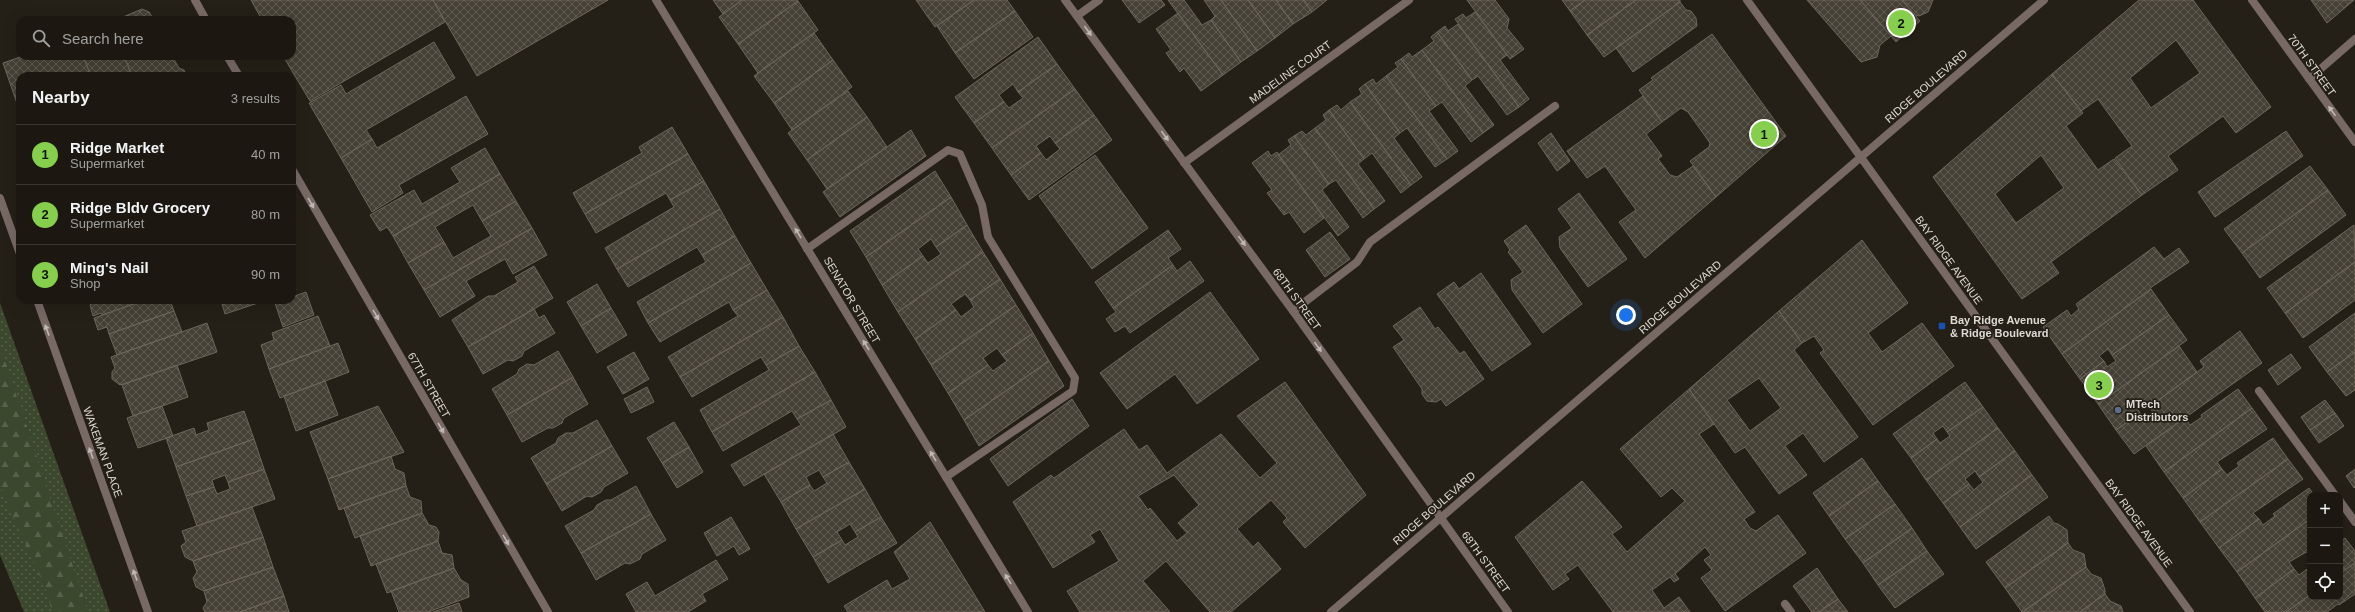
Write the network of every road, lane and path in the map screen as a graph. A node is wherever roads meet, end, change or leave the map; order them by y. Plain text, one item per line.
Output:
1 (195, 0) edge
2 (656, 0) edge
3 (1065, 0) edge
4 (1099, 0) edge
5 (1409, 0) edge
6 (1747, 0) edge
7 (2044, 0) edge
8 (2252, 0) edge
9 (204, 16) edge
10 (1077, 16) junction
11 (2355, 39) edge
12 (229, 60) edge
13 (236, 72) edge
14 (2309, 79) junction
15 (1555, 106) dead end
16 (2355, 142) edge
17 (1861, 156) junction
18 (1184, 163) junction
19 (296, 176) edge
20 (0, 198) edge
21 (16, 243) edge
22 (808, 249) junction
23 (38, 304) edge
24 (1293, 311) junction
25 (2259, 391) dead end
26 (946, 477) junction
27 (2333, 492) edge
28 (2343, 505) edge
29 (1440, 518) junction
30 (2355, 522) edge
31 (1785, 604) dead end
32 (148, 612) edge
33 (548, 612) edge
34 (1028, 612) edge
35 (1331, 612) edge
36 (1508, 612) edge
37 (1791, 612) edge
38 (2190, 612) edge

1 - 9 street
22 -> 2 street, SENATOR STREET
3 - 10 street, 68TH STREET
4 - 10 street
5 - 18 street, MADELINE COURT
6 - 17 street, BAY RIDGE AVENUE
7 - 17 street, RIDGE BOULEVARD
8 - 14 street, 70TH STREET
10 -> 18 street, 68TH STREET
11 - 14 street
12 - 13 street
16 -> 14 street, 70TH STREET
15 - 24 street
17 - 29 street, RIDGE BOULEVARD
17 - 38 street, BAY RIDGE AVENUE
18 -> 24 street, 68TH STREET
19 -> 33 street, 67TH STREET
20 - 21 street
26 -> 22 street, SENATOR STREET
22 - 26 street
32 -> 23 street, WAKEMAN PLACE
24 -> 29 street, 68TH STREET
25 - 27 street
34 -> 26 street, SENATOR STREET
28 - 30 street
29 - 35 street, RIDGE BOULEVARD
29 - 36 street, 68TH STREET
31 - 37 street

